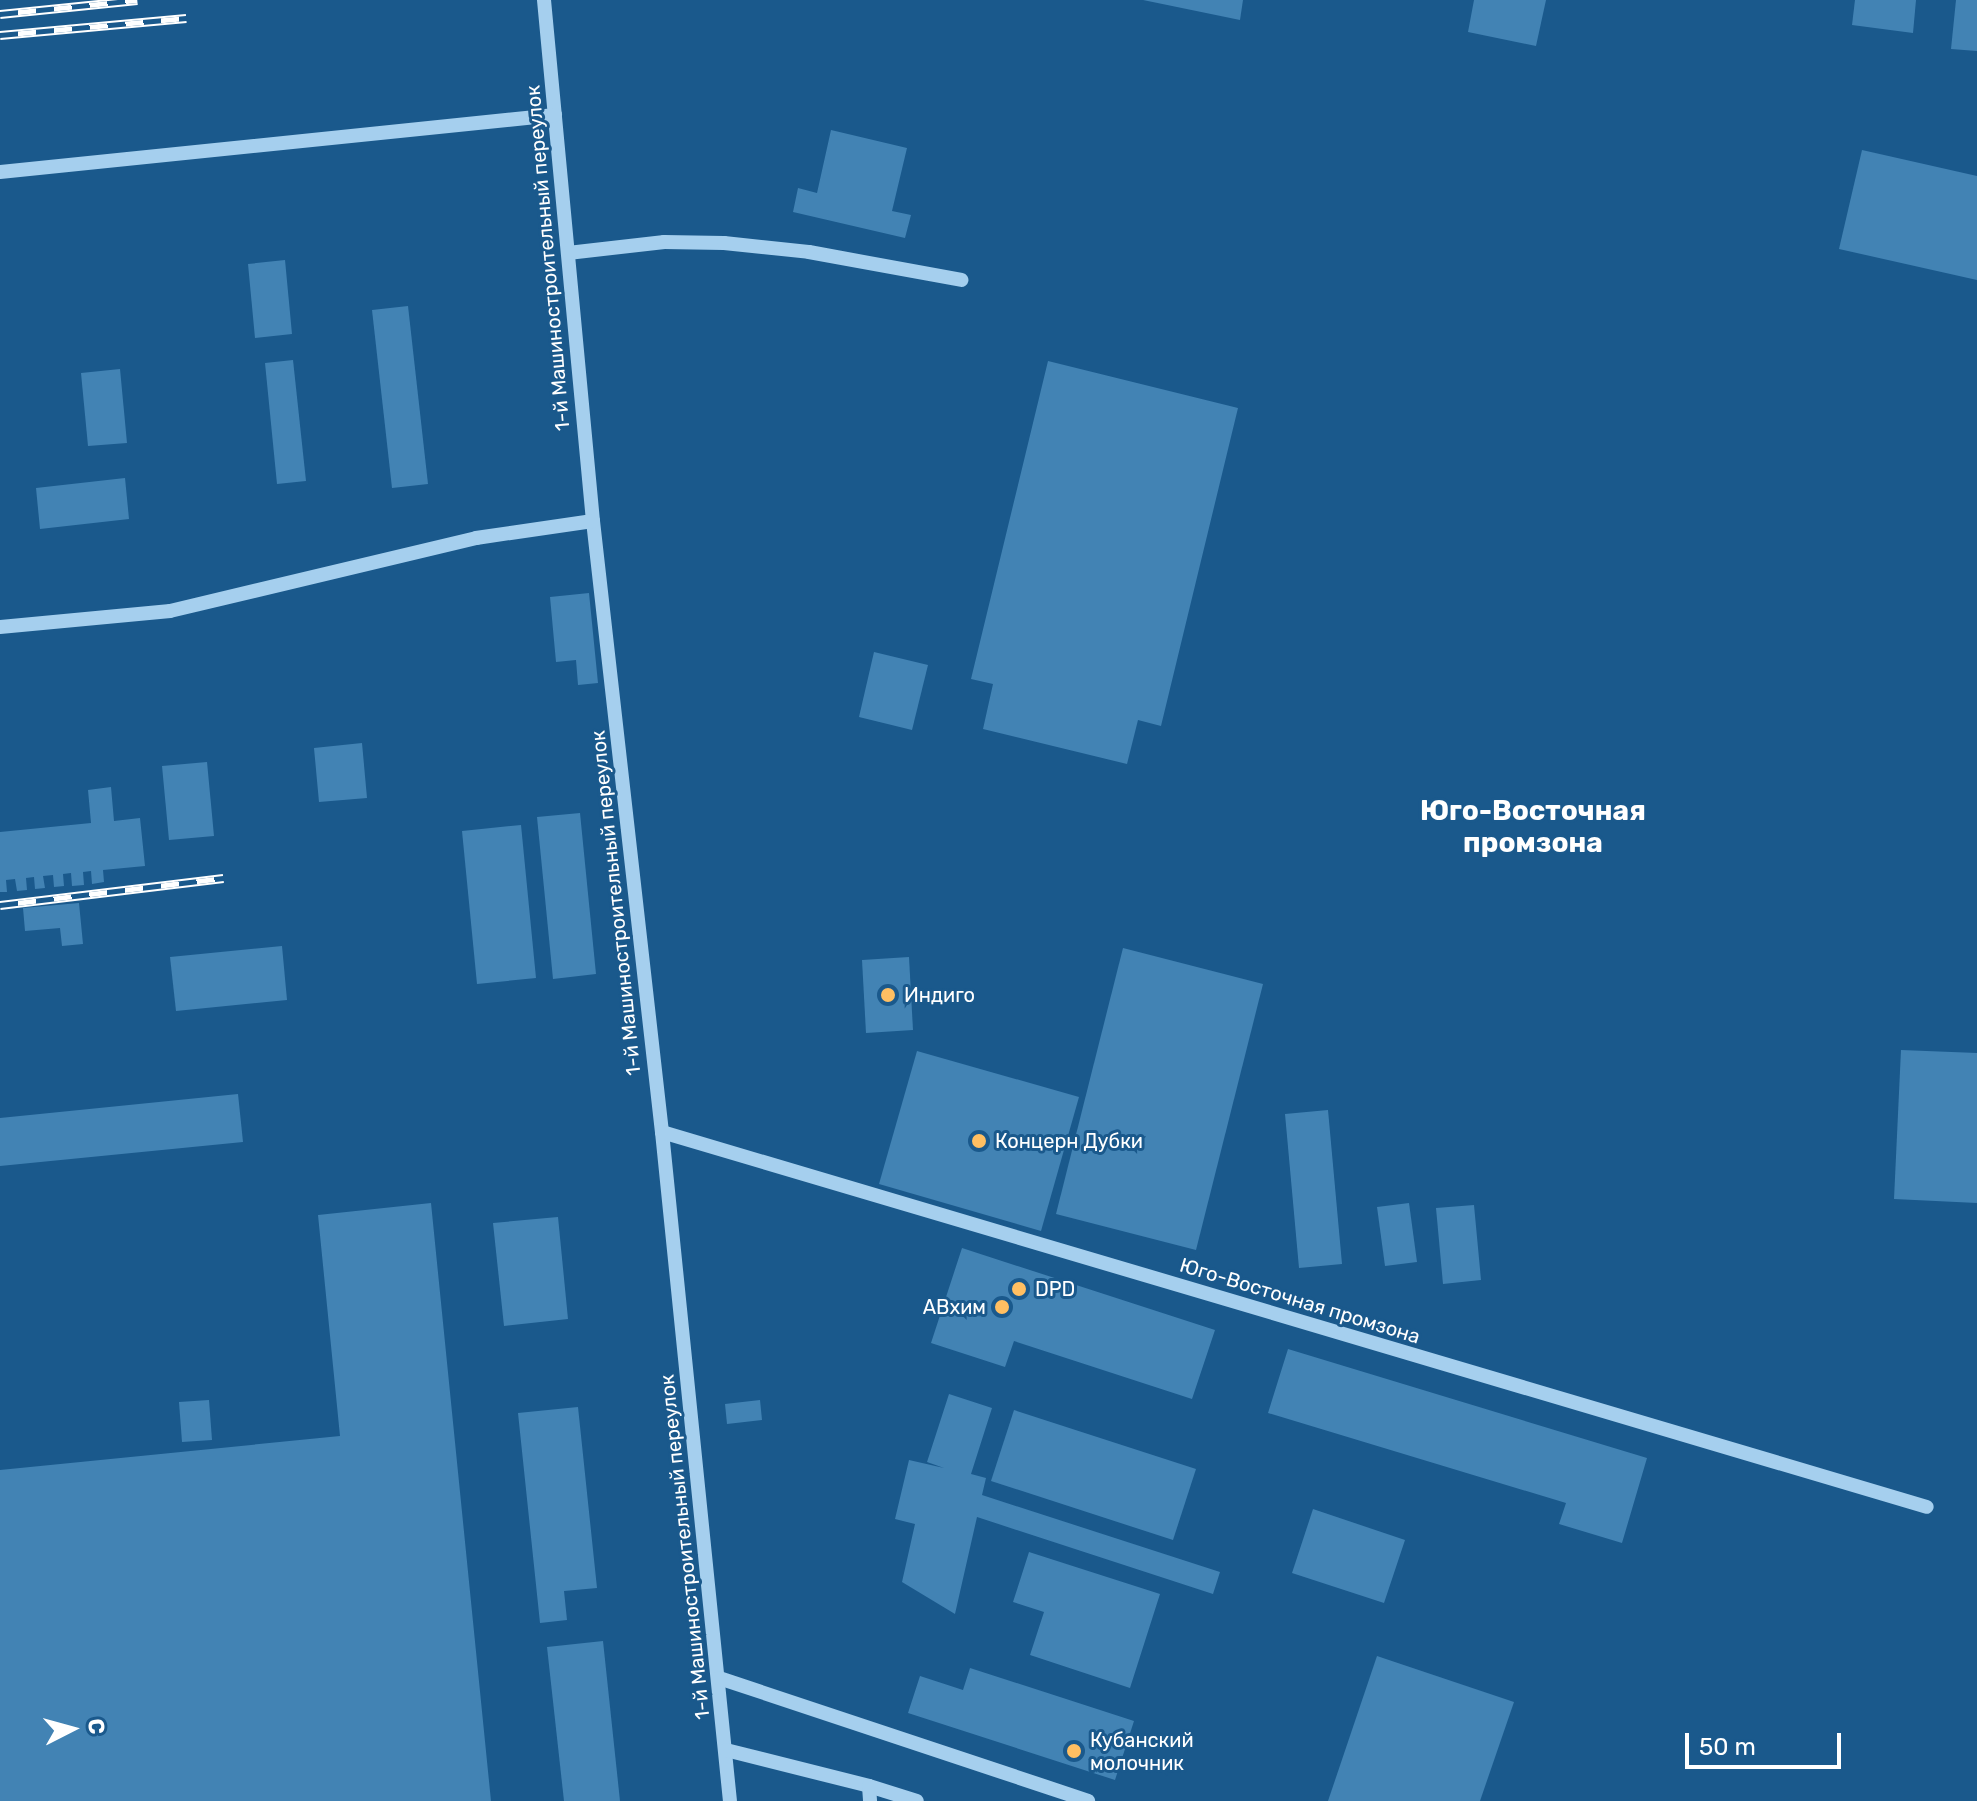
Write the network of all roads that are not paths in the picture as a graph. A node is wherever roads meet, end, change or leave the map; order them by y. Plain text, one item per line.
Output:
1 (544, 0) edge
2 (555, 115) junction
3 (0, 172) edge
4 (568, 253) junction
5 (961, 280) dead end
6 (593, 521) junction
7 (0, 627) edge
8 (662, 1132) junction
9 (1927, 1507) dead end
10 (719, 1678) junction
11 (726, 1750) junction
12 (869, 1793) edge
13 (730, 1801) edge
14 (917, 1801) edge
15 (1088, 1801) edge

1 - 2 street, 1-й Машиностроительный переулок
2 - 3 street
2 - 4 street, 1-й Машиностроительный переулок
4 - 5 street
4 - 6 street, 1-й Машиностроительный переулок
6 - 7 street
6 - 8 street, 1-й Машиностроительный переулок
8 - 9 street, Юго-Восточная промзона
8 - 10 street, 1-й Машиностроительный переулок
10 - 11 street, 1-й Машиностроительный переулок
10 - 15 street
11 - 12 street
11 - 13 street, 1-й Машиностроительный переулок
12 - 14 street

